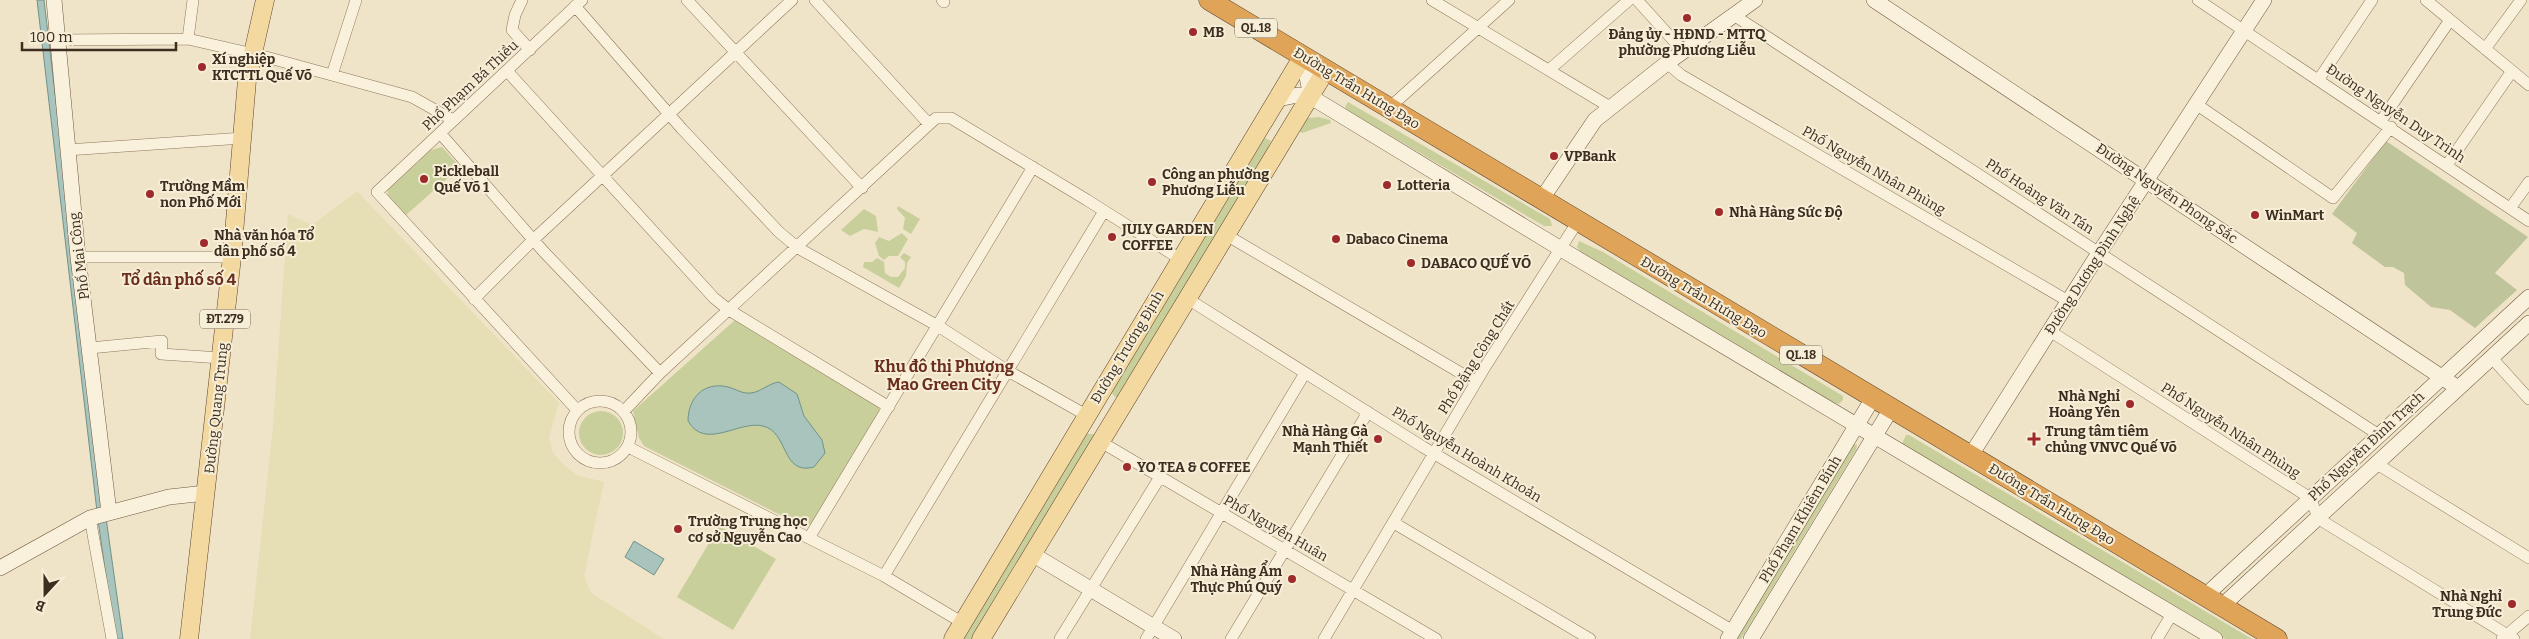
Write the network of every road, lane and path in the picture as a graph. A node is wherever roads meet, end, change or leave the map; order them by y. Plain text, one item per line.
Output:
1 (56, 0) edge
2 (193, 0) edge
3 (265, 0) edge
4 (356, 0) edge
5 (522, 0) edge
6 (687, 0) edge
7 (792, 0) edge
8 (815, 0) edge
9 (1209, 0) edge
10 (1432, 0) edge
11 (1509, 0) edge
12 (1629, 0) edge
13 (1637, 0) edge
14 (1755, 0) edge
15 (1874, 0) edge
16 (2198, 0) edge
17 (2264, 0) edge
18 (2372, 0) edge
19 (2426, 0) edge
20 (2522, 0) edge
21 (579, 3) edge
22 (1735, 16) junction
23 (2450, 20) junction
24 (1478, 27) junction
25 (2245, 30) junction
26 (188, 39) junction
27 (57, 40) junction
28 (2485, 49) junction
29 (530, 50) junction
30 (735, 51) junction
31 (1683, 51) junction
32 (253, 53) junction
33 (1303, 56) junction
34 (1667, 63) junction
35 (1326, 70) junction
36 (1549, 70) junction
37 (2512, 71) junction
38 (508, 72) junction
39 (332, 75) junction
40 (2319, 79) junction
41 (2529, 85) edge
42 (1311, 96) junction
43 (1278, 99) junction
44 (2196, 104) junction
45 (1610, 107) junction
46 (1389, 108) junction
47 (669, 114) junction
48 (453, 120) junction
49 (928, 124) junction
50 (2386, 124) junction
51 (440, 133) junction
52 (242, 138) junction
53 (67, 150) junction
54 (2447, 165) junction
55 (1033, 167) junction
56 (604, 176) junction
57 (2146, 180) junction
58 (2529, 182) edge
59 (862, 188) junction
60 (1541, 200) junction
61 (2511, 207) junction
62 (1104, 211) junction
63 (1578, 221) junction
64 (2529, 221) edge
65 (1228, 236) junction
66 (533, 240) junction
67 (798, 248) junction
68 (1561, 249) junction
69 (2099, 253) junction
70 (78, 257) junction
71 (232, 257) junction
72 (1180, 259) junction
73 (2529, 297) edge
74 (474, 299) junction
75 (1188, 299) junction
76 (2068, 301) junction
77 (729, 310) junction
78 (2529, 323) edge
79 (938, 326) junction
80 (2050, 331) junction
81 (90, 348) junction
82 (2491, 357) junction
83 (221, 358) junction
84 (1008, 371) junction
85 (660, 373) junction
86 (1305, 373) junction
87 (2441, 376) junction
88 (1476, 382) junction
89 (2458, 388) junction
90 (1873, 398) junction
91 (2529, 399) edge
92 (889, 407) junction
93 (1891, 409) junction
94 (577, 410) junction
95 (624, 411) junction
96 (1368, 412) junction
97 (1086, 415) junction
98 (1857, 425) junction
99 (1105, 435) junction
100 (1874, 436) junction
101 (2379, 436) junction
102 (628, 447) junction
103 (1436, 453) junction
104 (1970, 455) junction
105 (2377, 464) junction
106 (1160, 477) junction
107 (206, 493) junction
108 (2310, 498) junction
109 (109, 512) junction
110 (1222, 514) junction
111 (90, 518) junction
112 (2318, 519) junction
113 (1394, 523) junction
114 (809, 538) junction
115 (1286, 551) junction
116 (1032, 554) junction
117 (2529, 558) edge
118 (0, 568) edge
119 (884, 576) junction
120 (1091, 589) junction
121 (1352, 590) junction
122 (2214, 601) junction
123 (2172, 614) junction
124 (2529, 616) edge
125 (962, 623) junction
126 (1150, 633) edge
127 (1730, 635) edge
128 (2508, 637) edge
129 (112, 639) edge
130 (189, 639) edge
131 (953, 639) edge
132 (981, 639) edge
133 (1060, 639) edge
134 (1174, 639) edge
135 (1231, 639) edge
136 (1324, 639) edge
137 (1436, 639) edge
138 (1590, 639) edge
139 (1752, 639) edge
140 (2157, 639) edge
141 (2215, 639) edge
142 (2277, 639) edge

1 - 27 main road, Phố Mai Công
2 - 26 street
3 - 32 main road, Đường Quang Trung / ĐT.279
4 - 39 street
5 - 29 street
6 - 30 street
7 - 30 street
8 - 49 street
9 - 33 highway, Đường Trần Hưng Đạo / QL.18
10 - 24 street
11 - 24 street
12 - 36 street
13 - 31 street
14 - 22 main road
15 - 57 main road, Đường Nguyễn Phong Sắc
16 - 25 street, Đường Nguyễn Duy Trinh
17 - 25 main road, Đường Dương Đình Nghệ
18 - 40 street
19 - 23 street
20 - 28 street
21 - 29 street, Phố Phạm Bá Thiều
21 - 47 street
22 - 31 main road
22 - 69 street, Phố Hoàng Văn Tán
23 - 28 street
23 - 50 street
24 - 36 street
24 - 46 street
25 - 40 street, Đường Nguyễn Duy Trinh
25 - 44 main road, Đường Dương Đình Nghệ
26 - 27 street
26 - 32 street
27 - 53 main road, Phố Mai Công
28 - 37 street
29 - 38 street, Phố Phạm Bá Thiều
30 - 47 street
30 - 59 street
31 - 34 main road
32 - 39 street
32 - 52 main road, Đường Quang Trung / ĐT.279
33 - 35 highway, Đường Trần Hưng Đạo / QL.18
33 - 42 main road
33 - 43 main road, Đường Trương Định
34 - 45 main road
34 - 76 street, Phố Nguyễn Nhân Phùng
35 - 42 main road, Đường Trương Định
35 - 46 highway, Đường Trần Hưng Đạo / QL.18
36 - 45 street
37 - 41 street
37 - 54 street
38 - 48 street, Phố Phạm Bá Thiều
38 - 56 street
39 - 48 street
40 - 50 street, Đường Nguyễn Duy Trinh
42 - 43 main road
42 - 65 main road, Đường Trương Định
42 - 68 main road
43 - 72 main road, Đường Trương Định
44 - 50 street
44 - 57 main road, Đường Dương Đình Nghệ
45 - 60 main road
46 - 60 highway, Đường Trần Hưng Đạo / QL.18
47 - 56 street
47 - 67 street
48 - 51 street, Phố Phạm Bá Thiều
49 - 55 street
49 - 59 street
50 - 54 street, Đường Nguyễn Duy Trinh
51 - 66 street
51 - 74 street, Phố Phạm Bá Thiều
52 - 53 street
52 - 71 main road, Đường Quang Trung / ĐT.279
53 - 70 main road, Phố Mai Công
54 - 61 street, Đường Nguyễn Duy Trinh
55 - 62 street
55 - 79 street
56 - 66 street
56 - 77 street
57 - 69 main road, Đường Dương Đình Nghệ
57 - 87 main road, Đường Nguyễn Phong Sắc
58 - 61 street
59 - 67 street
60 - 63 highway, Đường Trần Hưng Đạo / QL.18
61 - 64 street, Đường Nguyễn Duy Trinh
62 - 72 street
62 - 84 street
63 - 68 street, Phố Đặng Công Chất
63 - 90 highway, Đường Trần Hưng Đạo / QL.18
65 - 75 main road, Đường Trương Định
65 - 88 street
66 - 74 street
66 - 85 street
67 - 77 street
67 - 79 street
68 - 88 street, Phố Đặng Công Chất
68 - 98 main road
69 - 76 main road, Đường Dương Đình Nghệ
69 - 101 street, Phố Hoàng Văn Tán
70 - 71 street
70 - 81 main road, Phố Mai Công
71 - 83 main road, Đường Quang Trung / ĐT.279
72 - 97 main road, Đường Trương Định
73 - 87 main road, Phố Nguyễn Đình Trạch
74 - 94 street
75 - 86 street, Phố Nguyễn Hoành Khoản
75 - 99 main road, Đường Trương Định
76 - 80 main road, Đường Dương Đình Nghệ
77 - 85 street
77 - 92 street
78 - 82 main road, Phố Nguyễn Đình Trạch
79 - 84 street
79 - 92 street
80 - 104 main road, Đường Dương Đình Nghệ
80 - 108 street, Phố Nguyễn Nhân Phùng
81 - 83 street
81 - 109 main road, Phố Mai Công
82 - 89 main road, Phố Nguyễn Đình Trạch
82 - 91 street
83 - 107 main road, Đường Quang Trung / ĐT.279
84 - 97 street
84 - 119 street
85 - 95 street
86 - 96 street, Phố Nguyễn Hoành Khoản
86 - 110 street
87 - 89 main road, Đường Nguyễn Phong Sắc
87 - 101 main road, Phố Nguyễn Đình Trạch
88 - 103 street, Phố Đặng Công Chất
89 - 105 main road, Phố Nguyễn Đình Trạch
90 - 93 highway, Đường Trần Hưng Đạo / QL.18
90 - 98 main road, Phố Phạm Khiêm Bính
92 - 114 street
93 - 100 main road, Phố Phạm Khiêm Bính
93 - 104 highway, Đường Trần Hưng Đạo / QL.18
94 - 95 street
94 - 102 street
95 - 102 street
96 - 103 street, Phố Nguyễn Hoành Khoản
96 - 115 street
97 - 99 main road
97 - 125 main road, Đường Trương Định
98 - 100 main road
98 - 127 main road, Phố Phạm Khiêm Bính
99 - 106 street, Phố Nguyễn Huân
99 - 116 main road, Đường Trương Định
100 - 123 main road
100 - 139 main road, Phố Phạm Khiêm Bính
101 - 108 main road, Phố Nguyễn Đình Trạch
102 - 114 street
103 - 113 street, Phố Đặng Công Chất
103 - 127 street, Phố Nguyễn Hoành Khoản
104 - 122 highway, Đường Trần Hưng Đạo / QL.18
105 - 112 main road, Phố Nguyễn Đình Trạch
105 - 117 street
106 - 110 street, Phố Nguyễn Huân
106 - 120 street
107 - 109 main road
107 - 130 main road, Đường Quang Trung / ĐT.279
108 - 112 street
108 - 122 main road, Phố Nguyễn Đình Trạch
109 - 111 main road
110 - 115 street, Phố Nguyễn Huân
110 - 126 street
111 - 118 main road
111 - 129 street
112 - 122 main road, Phố Nguyễn Đình Trạch
112 - 128 street
113 - 121 street, Phố Đặng Công Chất
113 - 138 street
114 - 119 street
115 - 121 street, Phố Nguyễn Huân
115 - 135 street
116 - 120 main road
116 - 132 main road, Đường Trương Định
119 - 125 street
120 - 126 main road
120 - 133 street
121 - 136 street, Phố Đặng Công Chất
121 - 137 street, Phố Nguyễn Huân
122 - 142 highway, Đường Trần Hưng Đạo / QL.18
123 - 140 street
123 - 141 main road
124 - 128 street
125 - 131 main road, Đường Trương Định
126 - 134 main road

